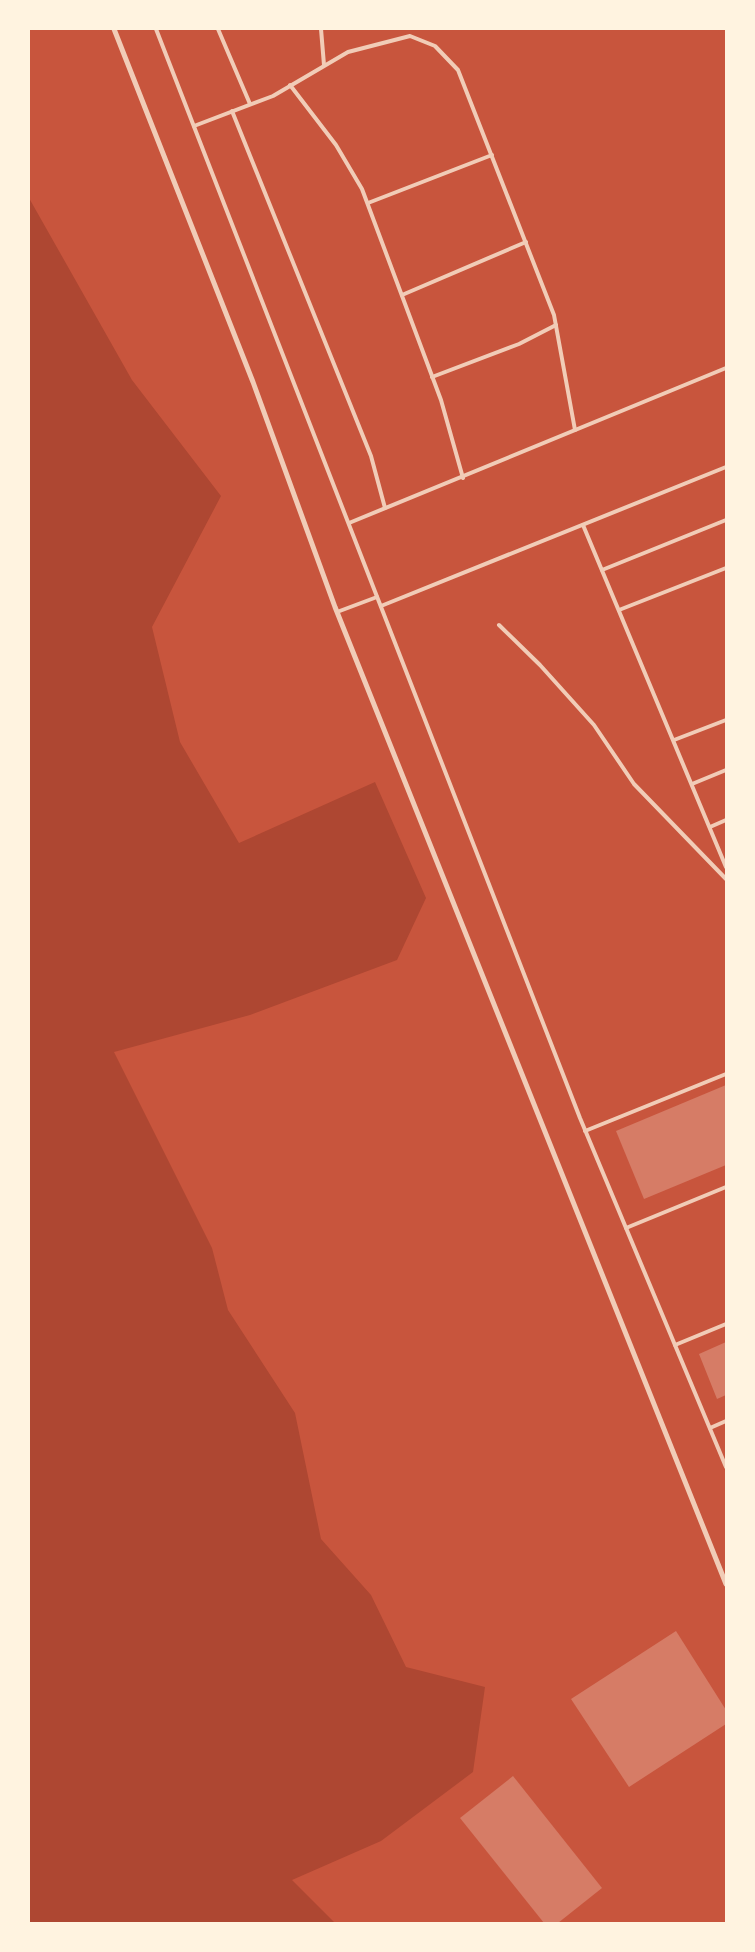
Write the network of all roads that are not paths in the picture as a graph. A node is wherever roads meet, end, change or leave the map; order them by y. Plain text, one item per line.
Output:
1 (114, 29) edge
2 (156, 29) edge
3 (218, 29) edge
4 (321, 29) edge
5 (324, 65) junction
6 (290, 85) junction
7 (250, 104) junction
8 (232, 111) junction
9 (194, 126) junction
10 (492, 155) junction
11 (368, 204) junction
12 (526, 242) junction
13 (402, 296) junction
14 (556, 325) junction
15 (726, 368) edge
16 (432, 377) junction
17 (575, 430) junction
18 (726, 467) edge
19 (463, 478) junction
20 (385, 508) junction
21 (726, 520) edge
22 (349, 523) junction
23 (583, 525) junction
24 (726, 568) edge
25 (602, 570) junction
26 (377, 597) junction
27 (381, 606) junction
28 (619, 610) junction
29 (337, 612) junction
30 (499, 625) dead end
31 (726, 720) edge
32 (674, 740) junction
33 (726, 770) edge
34 (692, 784) junction
35 (726, 820) edge
36 (710, 827) junction
37 (726, 867) edge
38 (726, 879) edge
39 (726, 1074) edge
40 (585, 1131) junction
41 (726, 1188) edge
42 (626, 1228) junction
43 (726, 1324) edge
44 (675, 1345) junction
45 (726, 1421) edge
46 (710, 1428) junction
47 (726, 1467) edge
48 (726, 1584) edge

1 - 29 street
2 - 9 lane
3 - 7 lane
4 - 5 lane
5 - 6 lane
5 - 10 lane
6 - 7 lane
6 - 11 lane
7 - 8 lane
8 - 9 lane
8 - 20 lane
9 - 22 lane
10 - 11 lane
10 - 12 lane
11 - 13 lane
12 - 13 lane
12 - 14 lane
13 - 16 lane
14 - 16 lane
14 - 17 lane
15 - 17 lane
16 - 19 lane
17 - 19 lane
18 - 23 lane
19 - 20 lane
20 - 22 lane
21 - 25 lane
22 - 26 lane
23 - 25 lane
23 - 27 lane
24 - 28 lane
25 - 28 lane
26 - 27 lane
26 - 29 lane
27 - 40 lane
28 - 32 lane
29 - 48 street
30 - 38 lane
31 - 32 lane
32 - 34 lane
33 - 34 lane
34 - 36 lane
35 - 36 lane
36 - 37 lane
39 - 40 lane
40 - 42 lane
41 - 42 lane
42 - 44 lane
43 - 44 lane
44 - 46 lane
45 - 46 lane
46 - 47 lane

